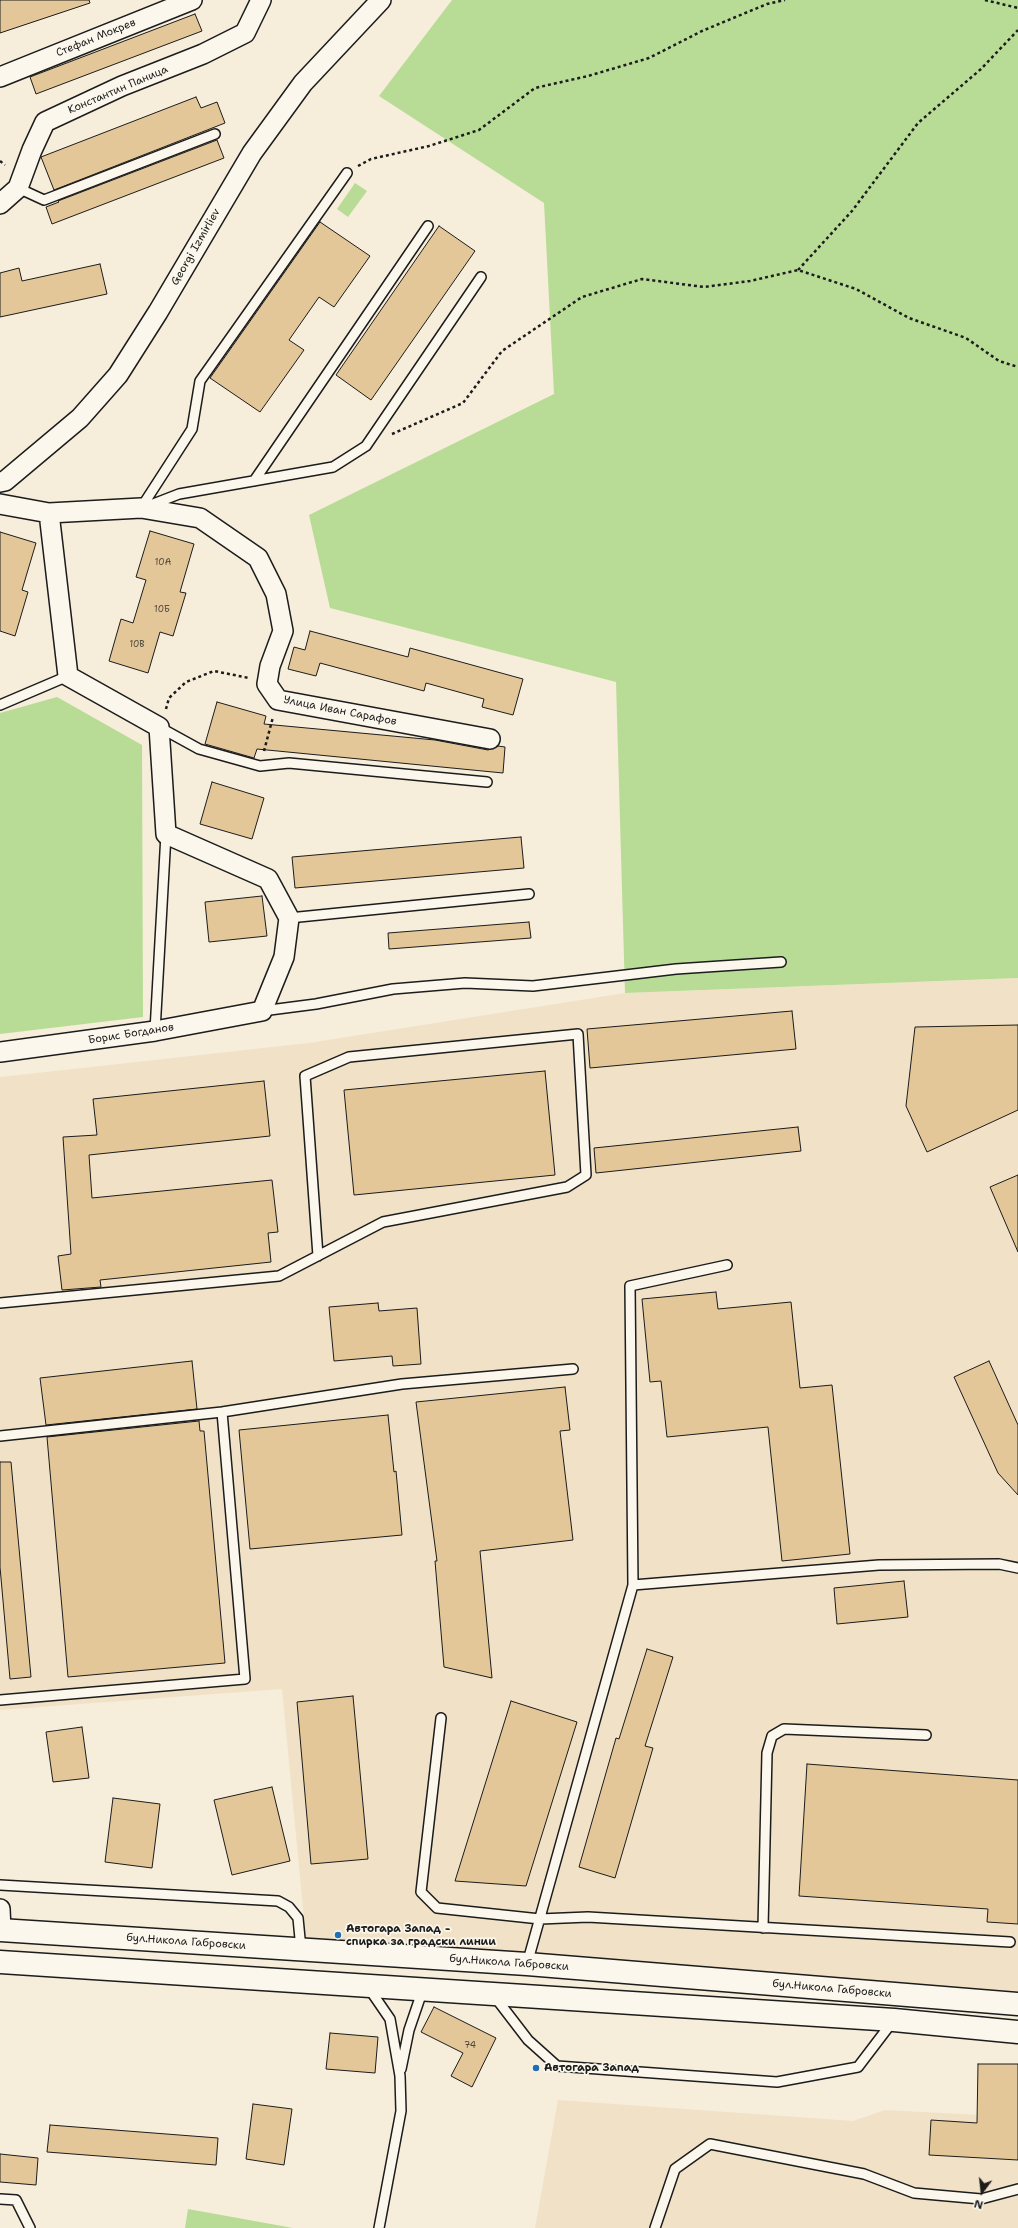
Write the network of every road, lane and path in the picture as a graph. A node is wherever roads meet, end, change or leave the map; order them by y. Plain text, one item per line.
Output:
1 (192, 0) edge
2 (262, 0) edge
3 (381, 0) edge
4 (785, 0) edge
5 (985, 0) edge
6 (1018, 8) edge
7 (1018, 30) edge
8 (0, 76) edge
9 (215, 134) dead end
10 (347, 173) joint
11 (18, 188) junction
12 (0, 204) edge
13 (428, 226) dead end
14 (798, 270) junction
15 (480, 277) dead end
16 (1018, 367) edge
17 (366, 446) junction
18 (254, 481) junction
19 (0, 482) edge
20 (0, 504) edge
21 (141, 508) junction
22 (49, 513) junction
23 (68, 676) junction
24 (267, 684) junction
25 (278, 700) junction
26 (0, 705) edge
27 (160, 727) junction
28 (490, 739) dead end
29 (260, 766) junction
30 (487, 782) dead end
31 (166, 834) junction
32 (529, 894) dead end
33 (289, 918) junction
34 (781, 962) dead end
35 (262, 1011) junction
36 (155, 1031) junction
37 (0, 1052) edge
38 (318, 1256) junction
39 (727, 1265) dead end
40 (0, 1302) edge
41 (573, 1369) dead end
42 (222, 1412) junction
43 (0, 1436) edge
44 (1018, 1568) edge
45 (632, 1585) junction
46 (0, 1700) edge
47 (441, 1718) dead end
48 (926, 1735) dead end
49 (0, 1885) edge
50 (540, 1919) junction
51 (0, 1923) edge
52 (763, 1928) junction
53 (1010, 1942) dead end
54 (302, 1949) junction
55 (0, 1962) edge
56 (527, 1964) junction
57 (366, 1984) junction
58 (423, 1988) junction
59 (492, 1992) junction
60 (1018, 2004) edge
61 (894, 2020) junction
62 (1018, 2032) edge
63 (400, 2076) junction
64 (1018, 2189) edge
65 (0, 2199) edge
66 (30, 2228) edge
67 (379, 2228) edge
68 (655, 2228) edge

1 - 8 street, Стефан Мокрев
2 - 11 street, Константин Паница
3 - 19 street, Georgi Izmirliev
4 - 10 path
5 - 6 path
7 - 14 path
9 - 11 lane
10 - 21 lane
11 - 12 street, Константин Паница
13 - 18 lane
14 - 16 path
14 - 17 path
15 - 17 lane
17 - 18 lane
18 - 21 lane
20 - 22 street
21 - 22 street
21 - 24 street
22 - 23 street
23 - 26 lane
23 - 27 street
24 - 25 street, Улица Иван Сарафов
24 - 27 path
25 - 28 street, Улица Иван Сарафов
25 - 29 path
27 - 29 lane
27 - 31 street
29 - 30 lane
31 - 33 street
31 - 36 lane
32 - 33 lane
33 - 35 street
34 - 35 lane
35 - 36 street, Борис Богданов
36 - 37 street, Борис Богданов
38 - 38 lane
38 - 40 lane
39 - 45 lane
41 - 42 lane
42 - 43 lane
42 - 46 lane
44 - 45 lane
45 - 50 lane
47 - 50 lane
48 - 52 lane
49 - 54 lane
50 - 52 lane
50 - 56 lane
51 - 54 street, бул.Никола Габровски
52 - 53 lane
54 - 56 street, бул.Никола Габровски
55 - 57 street
56 - 60 street, бул.Никола Габровски
57 - 58 street
57 - 63 lane
58 - 59 street
58 - 63 lane
59 - 61 street
59 - 61 lane
61 - 62 street
63 - 67 lane
64 - 68 lane
65 - 66 lane

